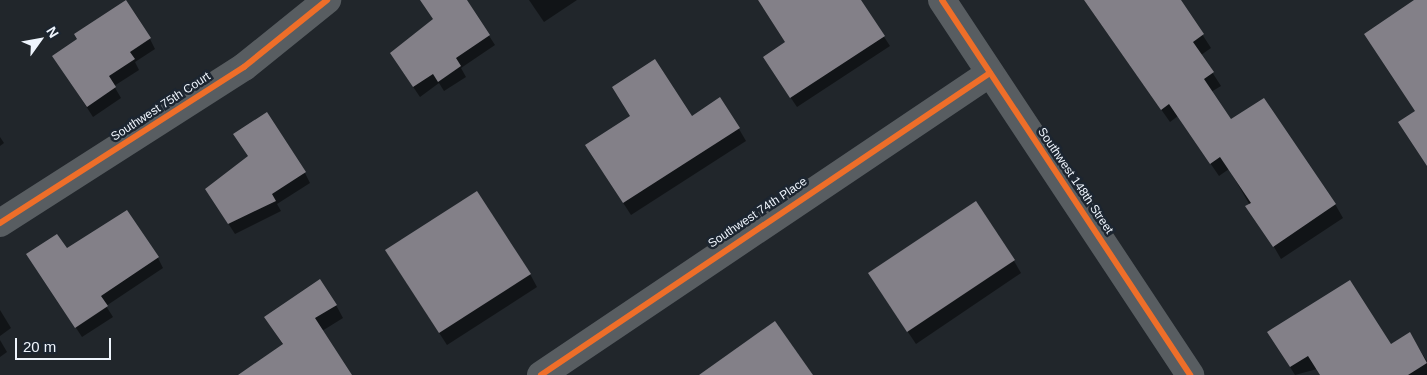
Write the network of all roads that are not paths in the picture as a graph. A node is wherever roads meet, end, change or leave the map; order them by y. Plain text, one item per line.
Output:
1 (327, 0) edge
2 (942, 0) edge
3 (990, 73) junction
4 (0, 223) edge
5 (541, 375) edge
6 (1190, 375) edge

1 - 4 street, Southwest 75th Court
2 - 3 street, Southwest 148th Street
3 - 5 street, Southwest 74th Place
3 - 6 street, Southwest 148th Street

